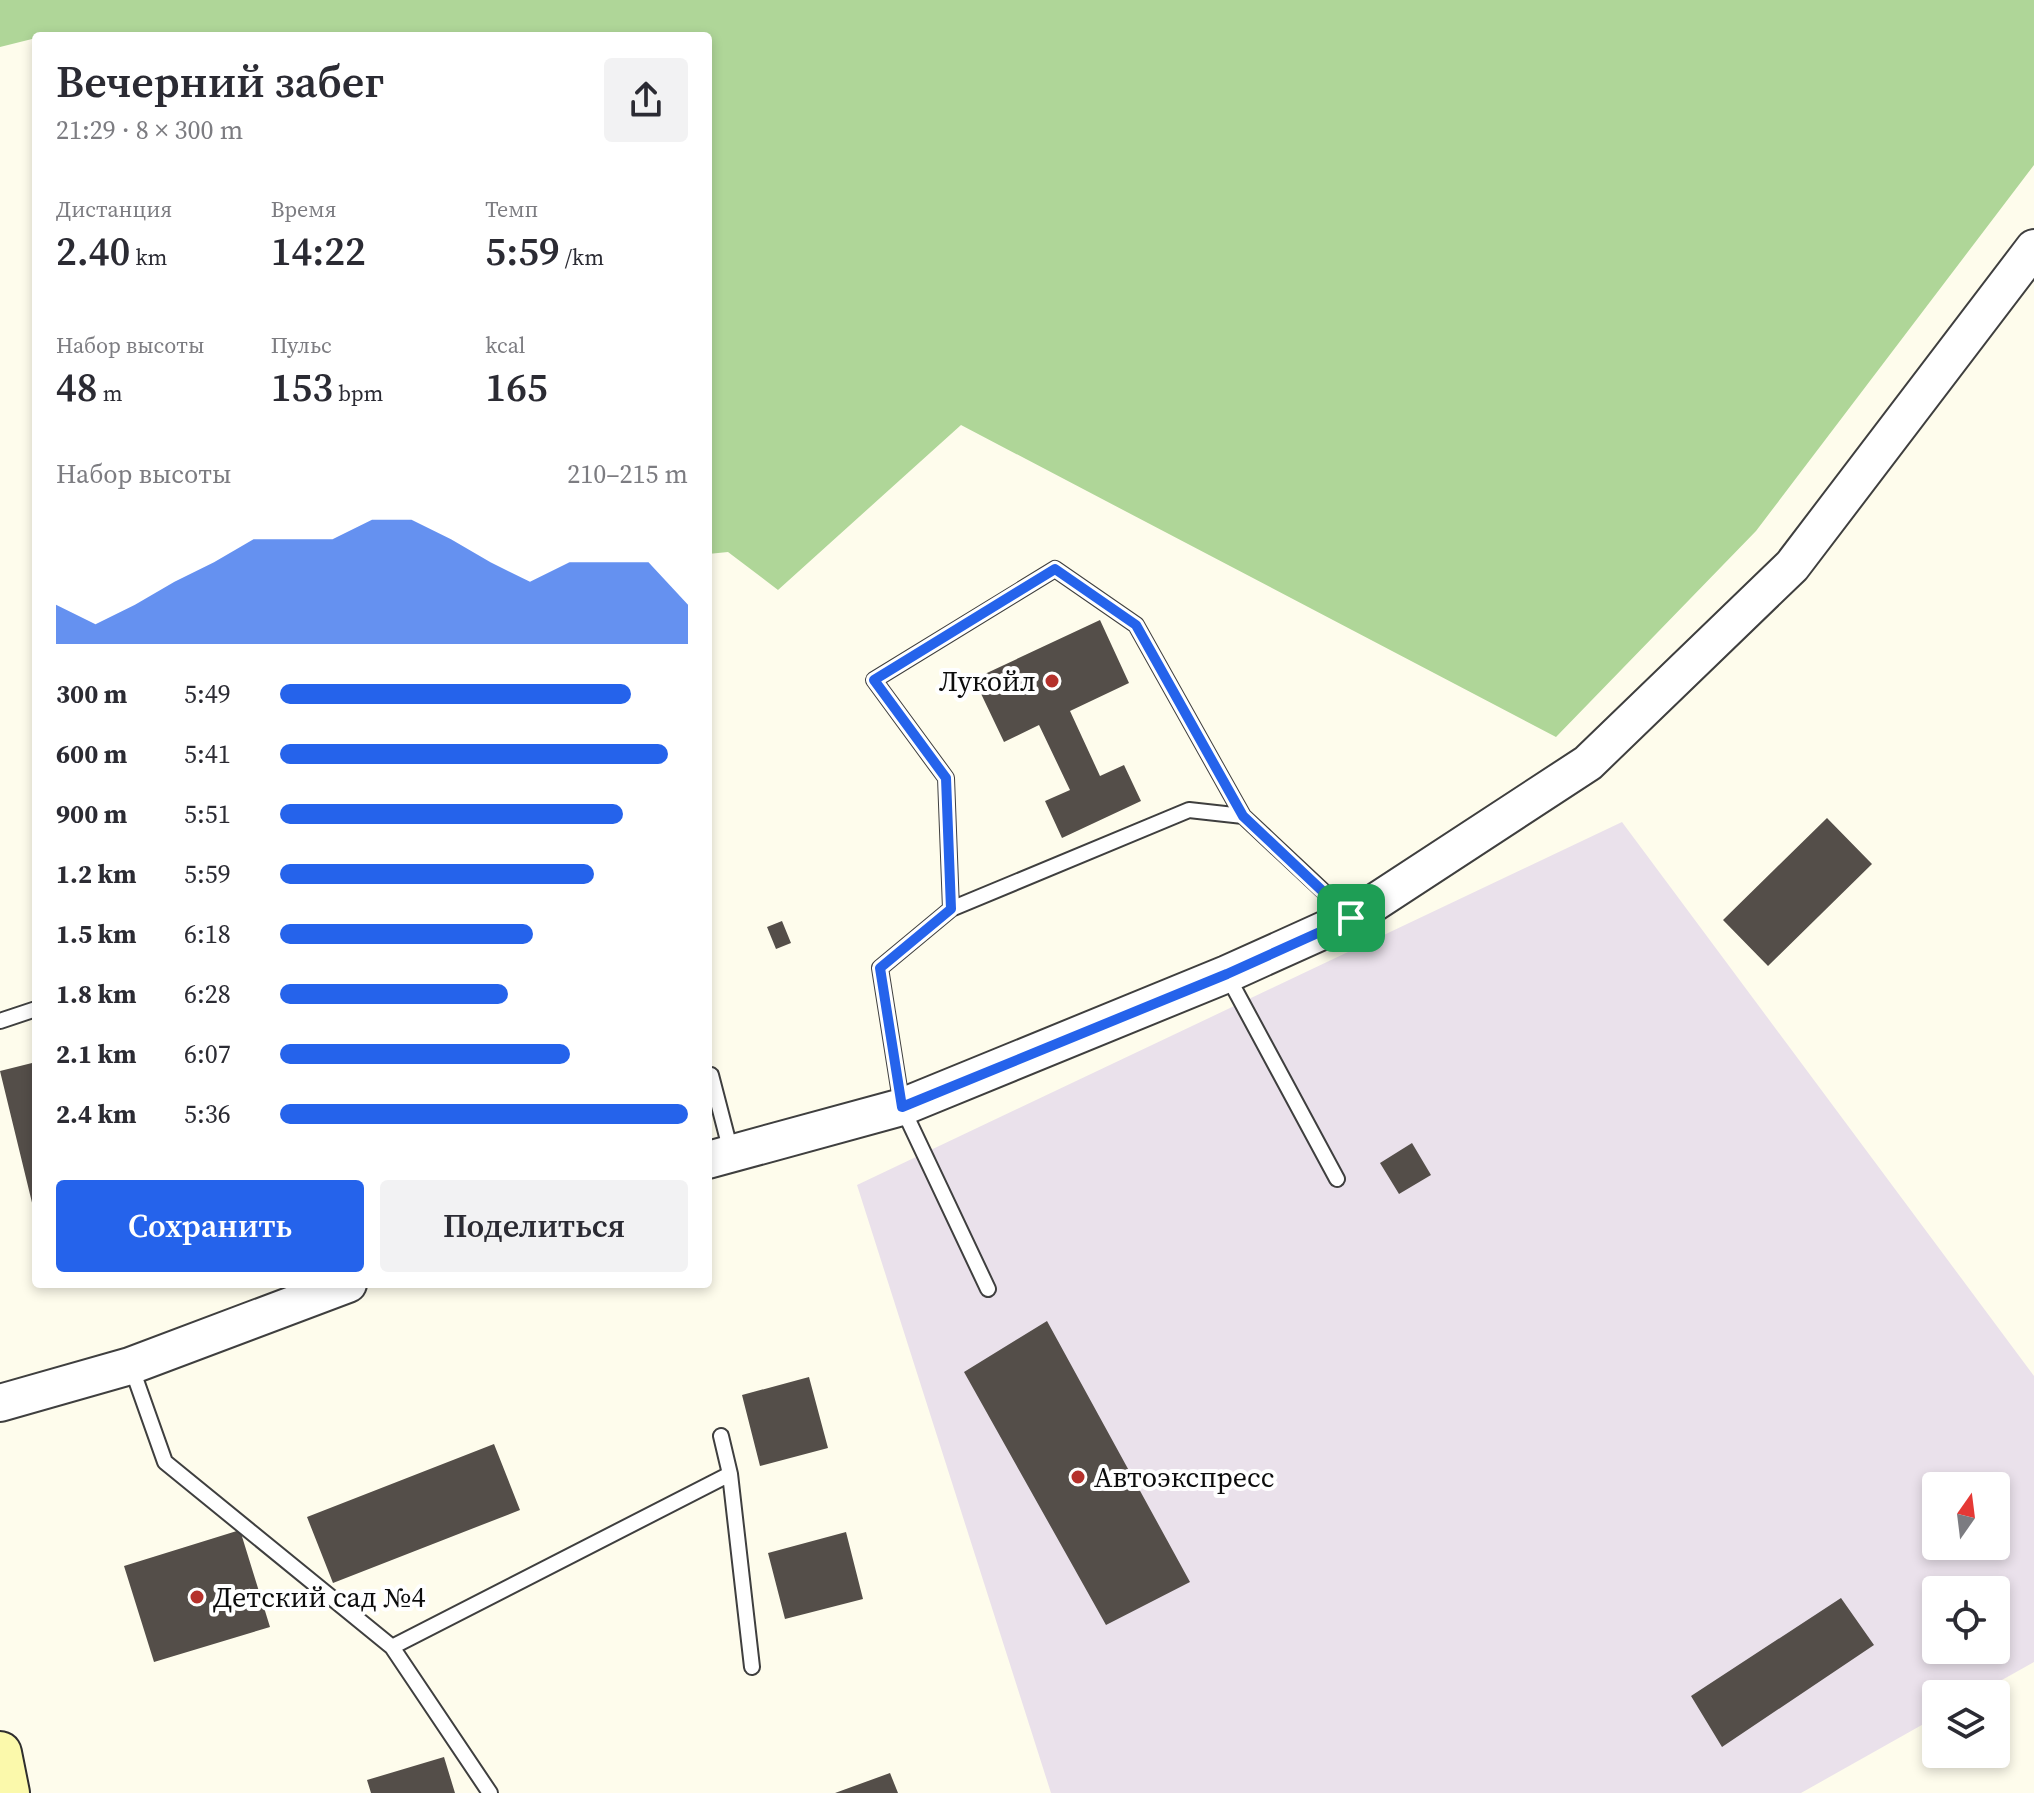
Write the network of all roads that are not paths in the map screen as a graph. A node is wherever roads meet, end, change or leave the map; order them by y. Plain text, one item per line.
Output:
1 (2034, 248) edge
2 (1243, 816) junction
3 (951, 909) junction
4 (1351, 918) junction
5 (1227, 974) junction
6 (32, 1010) edge
7 (0, 1021) edge
8 (712, 1084) edge
9 (902, 1107) junction
10 (720, 1156) edge
11 (1337, 1179) dead end
12 (337, 1288) edge
13 (988, 1289) dead end
14 (130, 1366) junction
15 (0, 1403) edge
16 (721, 1436) dead end
17 (730, 1474) junction
18 (392, 1647) junction
19 (752, 1667) dead end
20 (0, 1753) edge
21 (8, 1793) edge
22 (490, 1793) edge

1 - 4 street
2 - 3 lane
2 - 3 lane
2 - 4 lane
3 - 9 lane
4 - 5 street
5 - 9 street
5 - 11 lane
6 - 7 lane
8 - 10 lane
9 - 10 street
9 - 13 lane
12 - 14 street
14 - 15 street
14 - 18 lane
16 - 17 lane
17 - 18 lane
17 - 19 lane
18 - 22 lane
20 - 21 main road

